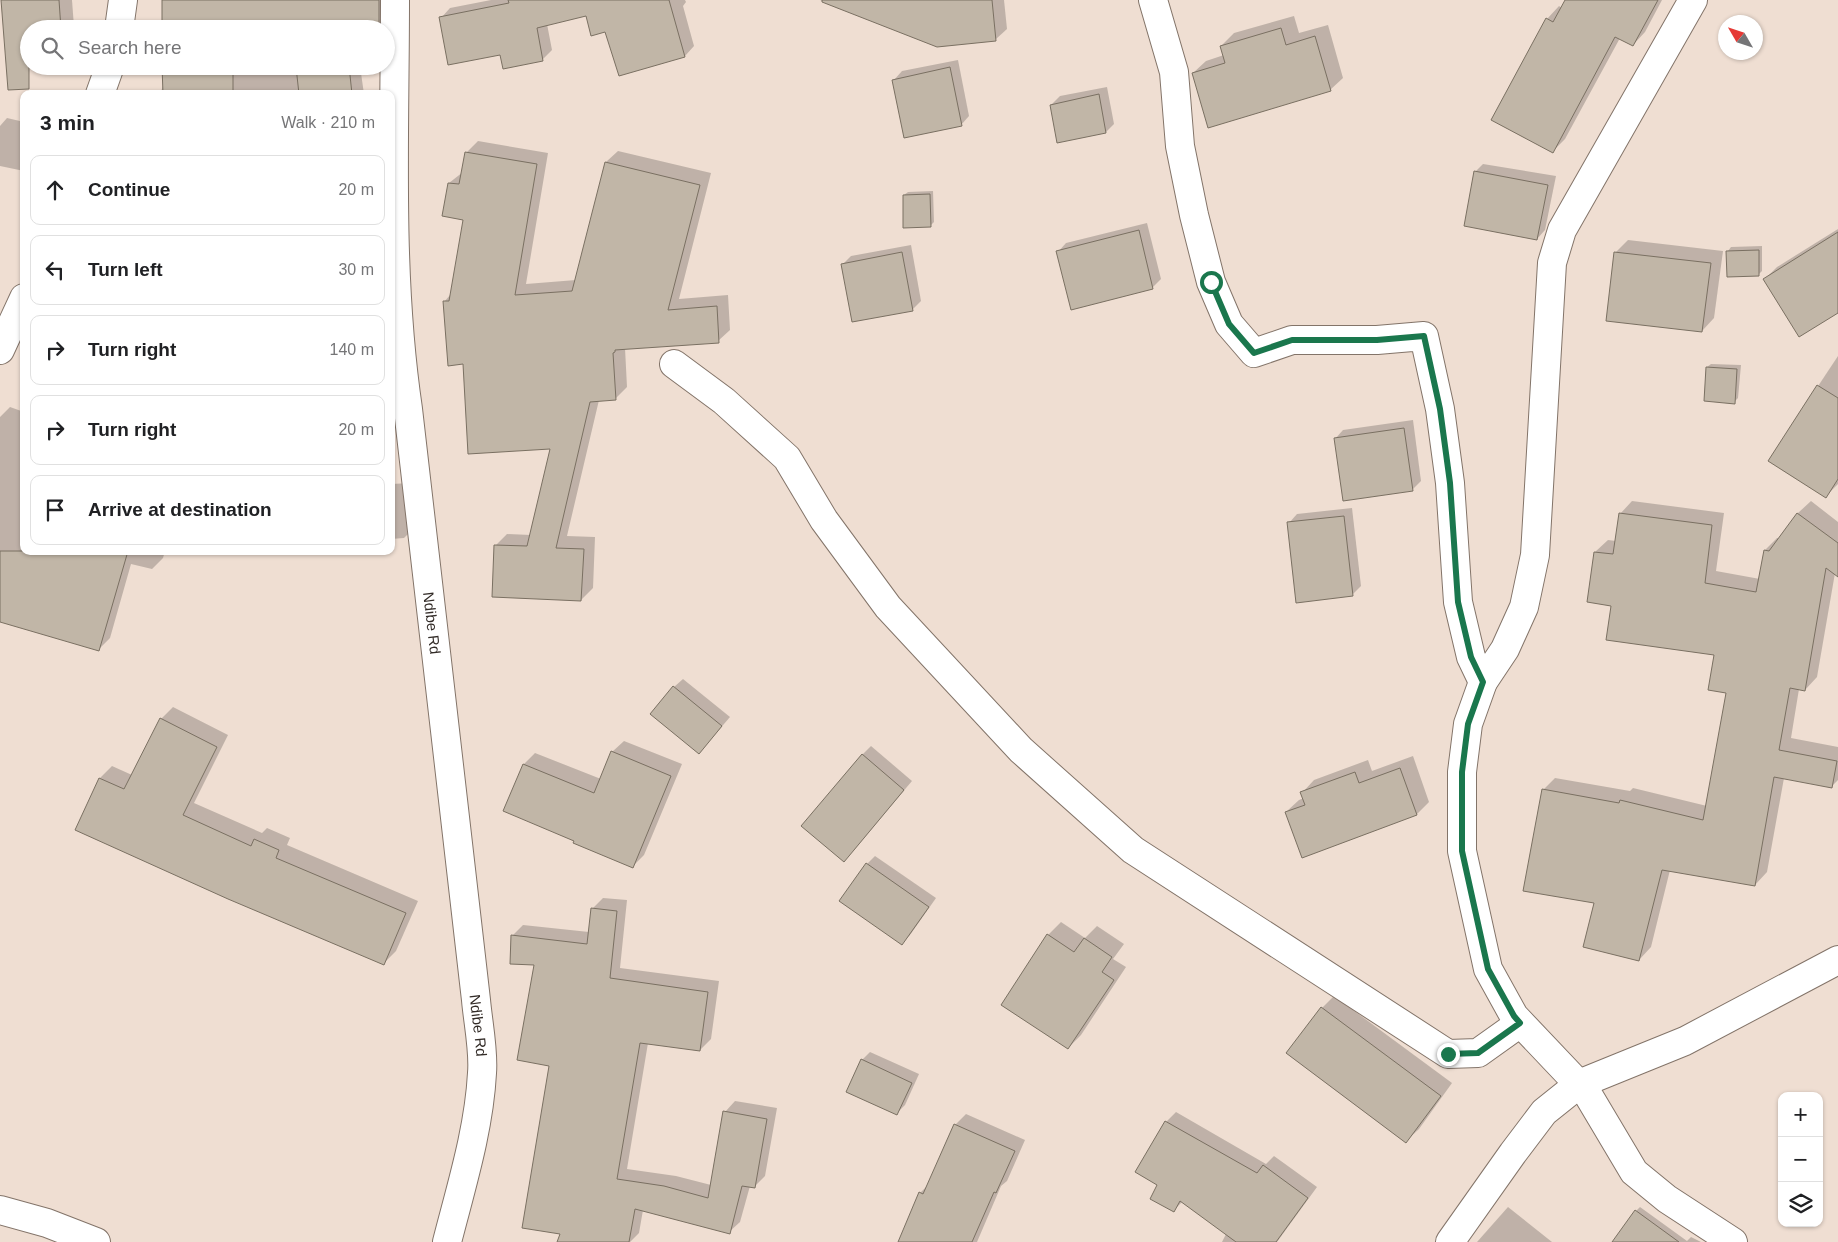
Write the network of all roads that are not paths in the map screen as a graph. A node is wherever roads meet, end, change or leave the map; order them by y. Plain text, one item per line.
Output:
1 (123, 0) edge
2 (395, 0) edge
3 (1153, 0) edge
4 (1692, 0) edge
5 (120, 20) edge
6 (107, 75) edge
7 (101, 90) edge
8 (20, 307) edge
9 (0, 350) edge
10 (674, 364) dead end
11 (1483, 682) junction
12 (1838, 960) edge
13 (1520, 1023) junction
14 (1579, 1084) junction
15 (0, 1210) edge
16 (96, 1242) edge
17 (447, 1242) edge
18 (1450, 1242) edge
19 (1733, 1242) edge

1 - 5 street
2 - 17 street, Ndibe Rd
3 - 11 street
4 - 11 street
6 - 7 street
8 - 9 street
10 - 13 street
11 - 13 street
12 - 14 street
13 - 14 street
14 - 18 street
14 - 19 street
15 - 16 street

